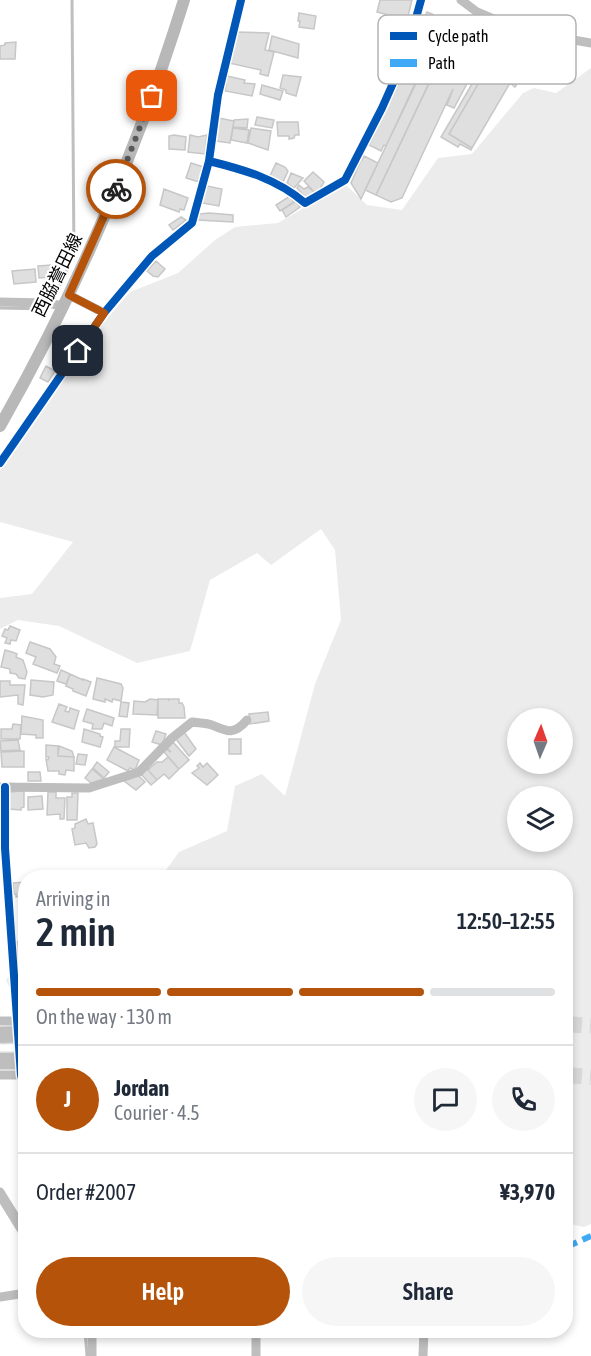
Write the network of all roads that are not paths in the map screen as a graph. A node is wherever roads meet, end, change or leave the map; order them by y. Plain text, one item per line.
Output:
1 (184, 0) edge
2 (241, 0) edge
3 (421, 0) edge
4 (461, 0) edge
5 (417, 15) edge
6 (484, 15) edge
7 (576, 40) edge
8 (591, 43) edge
9 (393, 84) edge
10 (209, 161) junction
11 (66, 301) junction
12 (0, 302) edge
13 (104, 313) junction
14 (0, 426) edge
15 (0, 463) edge
16 (247, 720) dead end
17 (3, 787) edge
18 (18, 1004) edge
19 (0, 1021) edge
20 (18, 1027) edge
21 (18, 1029) edge
22 (0, 1035) edge
23 (0, 1061) edge
24 (18, 1066) edge
25 (18, 1069) edge
26 (0, 1074) edge
27 (0, 1192) edge
28 (18, 1221) edge
29 (18, 1294) edge
30 (0, 1296) edge
31 (92, 1338) edge
32 (256, 1338) edge
33 (424, 1338) edge
34 (92, 1356) edge
35 (256, 1356) edge
36 (423, 1356) edge

1 - 11 main road, 西脇誉田線
2 - 10 street
3 - 5 street
4 - 6 street
7 - 8 street
9 - 10 street
10 - 13 street
11 - 12 street
11 - 13 street
11 - 14 main road, 西脇誉田線
13 - 15 street
16 - 17 street
17 - 18 street
19 - 20 street
21 - 22 highway, bridge
23 - 24 highway, bridge
25 - 26 street
27 - 28 street
29 - 30 street
31 - 34 street
32 - 35 street
33 - 36 street

